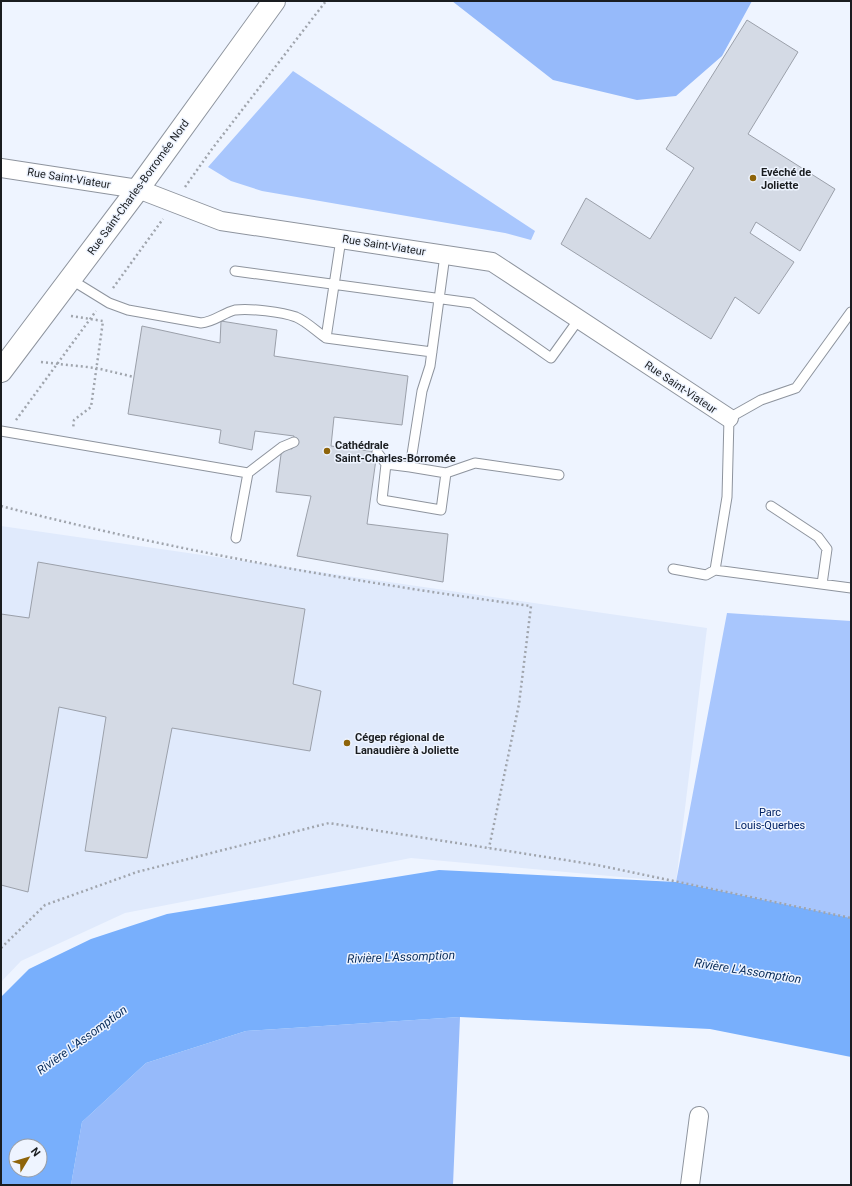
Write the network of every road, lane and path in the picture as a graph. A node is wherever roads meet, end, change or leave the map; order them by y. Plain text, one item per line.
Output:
1 (274, 1) edge
2 (1, 168) edge
3 (138, 189) junction
4 (341, 239) junction
5 (445, 255) junction
6 (235, 271) dead end
7 (70, 279) junction
8 (334, 284) junction
9 (439, 298) junction
10 (851, 312) edge
11 (71, 316) dead end
12 (579, 319) junction
13 (326, 338) junction
14 (432, 352) junction
15 (41, 362) dead end
16 (96, 368) junction
17 (1, 371) edge
18 (134, 377) dead end
19 (729, 418) junction
20 (1, 431) edge
21 (72, 433) dead end
22 (294, 442) dead end
23 (377, 452) dead end
24 (386, 464) junction
25 (410, 467) junction
26 (248, 473) junction
27 (446, 473) junction
28 (559, 475) dead end
29 (1, 506) edge
30 (771, 506) dead end
31 (236, 538) dead end
32 (673, 569) dead end
33 (715, 570) junction
34 (822, 584) junction
35 (851, 588) edge
36 (489, 848) junction
37 (851, 918) edge
38 (1, 948) edge
39 (699, 1116) dead end
40 (690, 1185) edge

1 - 3 main road, Rue Saint-Charles-Borromée Nord
2 - 3 street, Rue Saint-Viateur
3 - 4 street, Rue Saint-Viateur
3 - 7 main road, Rue Saint-Charles-Borromée Nord
4 - 5 street, Rue Saint-Viateur
4 - 8 lane
5 - 9 lane
5 - 12 street, Rue Saint-Viateur
6 - 8 lane
7 - 13 lane
7 - 17 main road, Rue Saint-Charles-Borromée Nord
8 - 9 lane
8 - 13 lane
9 - 12 lane
9 - 14 lane
10 - 19 lane
11 - 16 path
12 - 19 street, Rue Saint-Viateur
13 - 14 lane
14 - 25 lane
15 - 16 path
16 - 18 path
16 - 21 path
19 - 33 lane
20 - 26 lane
22 - 26 lane
23 - 24 lane
24 - 25 lane
24 - 27 lane
25 - 27 lane
26 - 31 lane
27 - 28 lane
29 - 36 path
30 - 34 lane
32 - 33 lane
33 - 34 lane
34 - 35 lane
36 - 37 path
36 - 38 path
39 - 40 street

